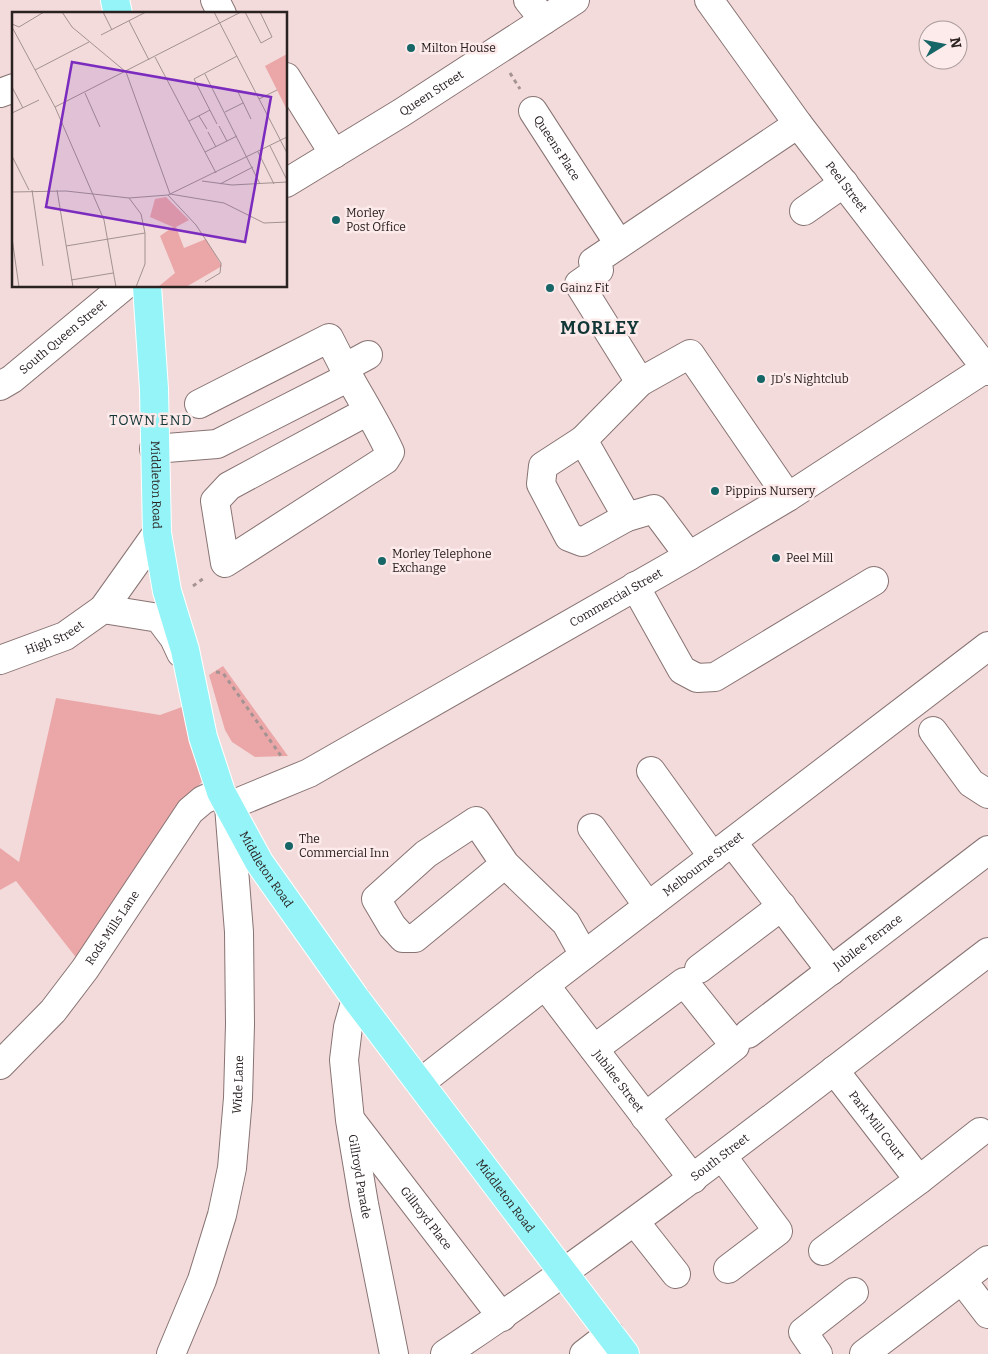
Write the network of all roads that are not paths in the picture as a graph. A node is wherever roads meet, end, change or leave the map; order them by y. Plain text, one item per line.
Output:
1 (215, 0) edge
2 (575, 0) edge
3 (709, 0) edge
4 (536, 10) edge
5 (221, 12) edge
6 (288, 80) edge
7 (533, 111) road end
8 (798, 124) junction
9 (334, 154) junction
10 (288, 182) edge
11 (844, 183) junction
12 (804, 211) dead end
13 (620, 244) junction
14 (122, 288) edge
15 (147, 288) edge
16 (368, 355) dead end
17 (987, 367) edge
18 (347, 372) junction
19 (640, 382) junction
20 (0, 386) edge
21 (199, 404) dead end
22 (368, 411) junction
23 (583, 440) junction
24 (154, 449) junction
25 (788, 496) junction
26 (627, 517) junction
27 (157, 533) junction
28 (688, 556) junction
29 (874, 581) dead end
30 (635, 586) junction
31 (104, 609) junction
32 (988, 646) edge
33 (0, 660) edge
34 (188, 669) junction
35 (933, 731) dead end
36 (651, 770) dead end
37 (988, 794) edge
38 (225, 799) junction
39 (592, 828) dead end
40 (723, 849) junction
41 (988, 850) edge
42 (504, 864) junction
43 (648, 906) junction
44 (782, 906) junction
45 (988, 952) edge
46 (584, 955) junction
47 (831, 970) junction
48 (692, 975) junction
49 (545, 985) junction
50 (356, 999) junction
51 (741, 1040) junction
52 (594, 1049) junction
53 (0, 1065) edge
54 (834, 1070) junction
55 (420, 1083) junction
56 (645, 1117) junction
57 (350, 1120) junction
58 (980, 1132) dead end
59 (722, 1156) junction
60 (692, 1179) junction
61 (919, 1180) junction
62 (635, 1222) junction
63 (823, 1251) dead end
64 (988, 1260) edge
65 (728, 1269) dead end
66 (563, 1274) junction
67 (676, 1274) dead end
68 (962, 1280) junction
69 (854, 1292) dead end
70 (988, 1314) edge
71 (502, 1317) junction
72 (618, 1344) edge
73 (171, 1354) edge
74 (394, 1354) edge
75 (445, 1354) edge
76 (584, 1354) edge
77 (818, 1354) edge
78 (864, 1354) edge

1 - 5 street
2 - 4 street, Queen Street
3 - 8 street, Peel Street
4 - 9 street, Queen Street
6 - 9 street
7 - 13 street, Queens Place
8 - 11 street, Peel Street
8 - 13 street
9 - 10 street, Queen Street
11 - 12 street
11 - 17 street, Peel Street
13 - 19 street
14 - 20 street, South Queen Street
15 - 24 main road, Middleton Road
16 - 18 street
17 - 25 street, Commercial Street
18 - 21 street
18 - 22 street
18 - 24 street
19 - 23 street
19 - 25 street
22 - 22 street
23 - 26 street
23 - 26 street
24 - 27 main road, Middleton Road
25 - 28 street, Commercial Street
26 - 28 street
27 - 31 street, High Street
27 - 34 main road, Middleton Road
28 - 30 street, Commercial Street
29 - 30 street
30 - 38 street, Commercial Street
31 - 33 street, High Street
31 - 34 street
32 - 40 street, Melbourne Street
34 - 38 main road, Middleton Road
35 - 37 street
36 - 40 street
38 - 50 main road, Middleton Road
38 - 53 street, Rods Mills Lane
38 - 73 street, Wide Lane
39 - 43 street
40 - 43 street, Melbourne Street
40 - 44 street
41 - 47 street, Jubilee Terrace
42 - 42 street
42 - 46 street
43 - 46 street, Melbourne Street
44 - 47 street
44 - 48 street
45 - 54 street, South Street
46 - 49 street, Melbourne Street
47 - 51 street, Jubilee Terrace
48 - 51 street
48 - 52 street
49 - 52 street, Jubilee Street
49 - 55 street, Melbourne Street
50 - 55 main road, Middleton Road
50 - 57 street, Gillroyd Parade
51 - 56 street, Jubilee Terrace
52 - 56 street, Jubilee Street
54 - 59 street, South Street
54 - 61 street, Park Mill Court
55 - 66 main road, Middleton Road
56 - 60 street, Jubilee Street
57 - 71 street, Gillroyd Place
57 - 74 street, Gillroyd Parade
58 - 61 street
59 - 60 street, South Street
59 - 65 street
60 - 62 street, South Street
61 - 63 street
62 - 66 street, South Street
62 - 67 street
64 - 68 street
66 - 71 street, South Street
66 - 72 main road, Middleton Road
68 - 70 street
68 - 78 street
69 - 77 street
71 - 75 street, South Street
72 - 76 street

